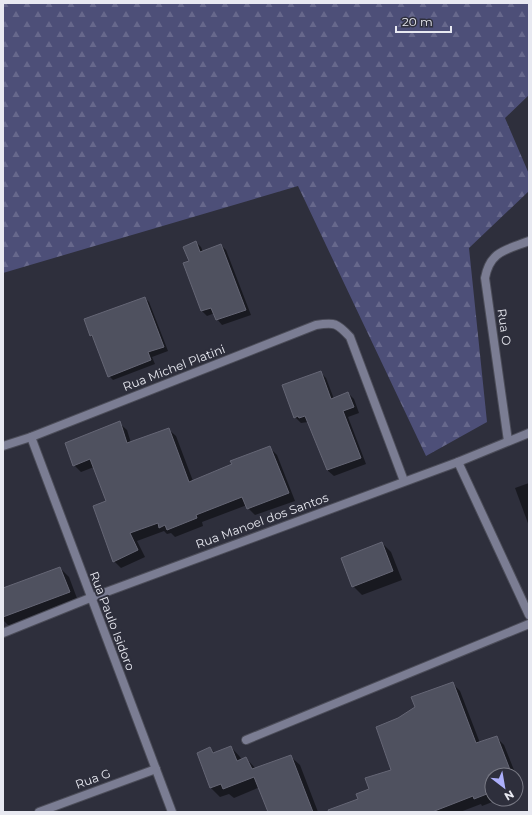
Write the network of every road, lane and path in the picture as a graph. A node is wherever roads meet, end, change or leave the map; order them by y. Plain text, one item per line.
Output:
1 (529, 241) edge
2 (529, 433) edge
3 (31, 437) junction
4 (508, 441) junction
5 (3, 446) edge
6 (458, 462) junction
7 (404, 481) junction
8 (90, 598) junction
9 (529, 615) edge
10 (529, 624) edge
11 (3, 633) edge
12 (246, 740) dead end
13 (156, 768) junction
14 (39, 812) edge
15 (172, 812) edge

1 - 4 street, Rua O
2 - 4 street, Rua Manoel dos Santos
3 - 5 street, Rua Michel Platini
3 - 7 street, Rua Michel Platini
3 - 8 street, Rua Paulo Isidoro
4 - 6 street, Rua Manoel dos Santos
6 - 7 street, Rua Manoel dos Santos
6 - 9 street
7 - 8 street, Rua Manoel dos Santos
8 - 11 street, Rua Manoel dos Santos
8 - 13 street, Rua Paulo Isidoro
10 - 12 street
13 - 14 street, Rua G
13 - 15 street, Rua Paulo Isidoro

